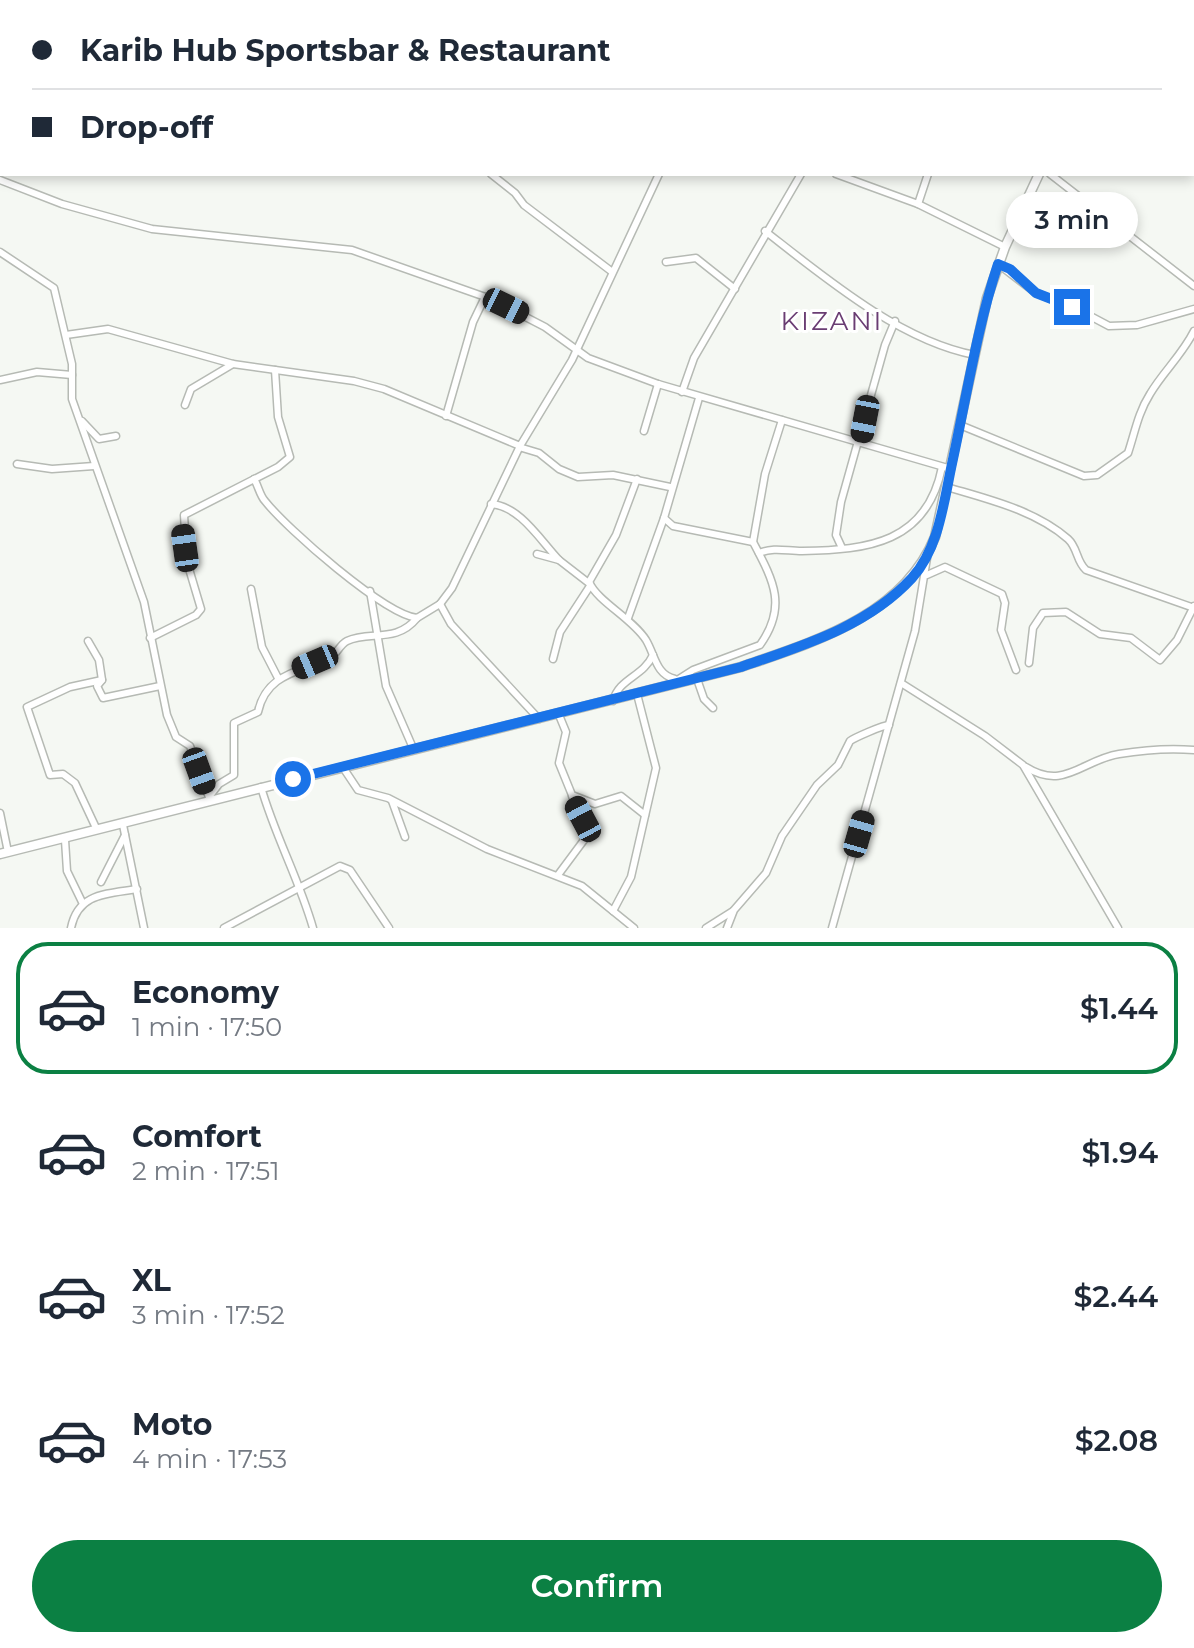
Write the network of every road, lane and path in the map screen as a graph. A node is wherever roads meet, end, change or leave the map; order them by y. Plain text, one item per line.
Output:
1 (493, 176) edge
2 (658, 176) edge
3 (800, 176) edge
4 (841, 176) edge
5 (927, 176) edge
6 (1038, 176) edge
7 (1053, 176) edge
8 (0, 180) edge
9 (918, 204) junction
10 (765, 231) junction
11 (1005, 247) junction
12 (0, 252) edge
13 (666, 262) dead end
14 (998, 264) junction
15 (611, 271) junction
16 (1194, 286) edge
17 (735, 289) junction
18 (485, 297) junction
19 (1194, 309) edge
20 (895, 321) junction
21 (1194, 331) edge
22 (66, 335) junction
23 (576, 351) junction
24 (975, 355) junction
25 (233, 364) junction
26 (275, 370) junction
27 (72, 375) junction
28 (0, 380) edge
29 (658, 384) junction
30 (682, 392) junction
31 (699, 398) junction
32 (185, 405) dead end
33 (446, 416) junction
34 (80, 418) junction
35 (782, 420) junction
36 (960, 425) junction
37 (644, 431) dead end
38 (116, 436) dead end
39 (860, 442) junction
40 (520, 446) junction
41 (17, 464) dead end
42 (94, 466) junction
43 (946, 468) junction
44 (254, 479) junction
45 (637, 479) junction
46 (670, 487) junction
47 (947, 487) junction
48 (491, 504) junction
49 (664, 523) junction
50 (753, 542) junction
51 (842, 548) junction
52 (759, 553) junction
53 (537, 554) dead end
54 (927, 558) junction
55 (559, 560) junction
56 (927, 575) junction
57 (590, 585) junction
58 (251, 589) dead end
59 (370, 591) junction
60 (440, 604) junction
61 (1194, 607) edge
62 (417, 618) junction
63 (628, 618) junction
64 (380, 637) junction
65 (150, 638) junction
66 (88, 641) dead end
67 (653, 655) junction
68 (553, 659) dead end
69 (1029, 663) dead end
70 (1016, 670) dead end
71 (278, 678) junction
72 (677, 679) junction
73 (697, 679) junction
74 (102, 680) junction
75 (901, 683) junction
76 (160, 686) junction
77 (668, 686) junction
78 (637, 694) junction
79 (613, 701) junction
80 (713, 708) dead end
81 (559, 715) junction
82 (539, 719) junction
83 (889, 725) junction
84 (413, 748) junction
85 (1194, 750) edge
86 (1023, 765) junction
87 (344, 769) junction
88 (261, 787) junction
89 (572, 795) junction
90 (209, 798) junction
91 (392, 801) junction
92 (0, 813) edge
93 (645, 815) junction
94 (97, 830) junction
95 (124, 830) junction
96 (405, 837) dead end
97 (65, 840) junction
98 (4, 853) edge
99 (558, 875) junction
100 (101, 882) dead end
101 (301, 885) junction
102 (137, 889) junction
103 (83, 904) junction
104 (734, 910) junction
105 (613, 911) junction
106 (624, 926) edge
107 (71, 928) edge
108 (144, 928) edge
109 (224, 928) edge
110 (313, 928) edge
111 (389, 928) edge
112 (634, 928) edge
113 (706, 928) edge
114 (727, 928) edge
115 (832, 928) edge
116 (1118, 928) edge

1 - 15 street
2 - 15 street
3 - 10 street
4 - 9 street
5 - 9 street
6 - 11 main road
7 - 16 street
8 - 18 street
9 - 11 street
10 - 17 street
10 - 20 street
11 - 14 main road
12 - 22 street
13 - 17 street
14 - 19 street
14 - 24 main road
15 - 23 street
17 - 30 street
18 - 23 street
18 - 33 street
20 - 24 street
20 - 39 street
21 - 36 street
22 - 25 street
22 - 27 street
23 - 29 street
23 - 40 street
24 - 36 main road
25 - 26 street
25 - 32 street
26 - 33 street
26 - 44 street
27 - 28 street
27 - 34 street
29 - 30 street
29 - 37 street
30 - 31 street
31 - 35 street
31 - 46 street
33 - 40 street
34 - 38 street
34 - 42 street
35 - 39 street
35 - 50 street
36 - 43 main road
39 - 43 street
39 - 51 street
40 - 45 street
40 - 48 street
41 - 42 street
42 - 65 street
43 - 47 main road
43 - 51 street
44 - 59 street
44 - 65 street
45 - 46 street
45 - 57 street
46 - 49 street
47 - 54 main road
47 - 61 street
48 - 55 street
48 - 60 street
49 - 50 street
49 - 63 street
50 - 52 street
51 - 52 street
52 - 72 street
53 - 55 street
54 - 56 street
54 - 73 main road
55 - 57 street
56 - 70 street
56 - 75 street
57 - 63 street
57 - 68 street
58 - 71 street
59 - 62 street
59 - 64 street
60 - 62 street
60 - 82 street
61 - 69 street
62 - 64 street
63 - 67 street
64 - 71 street
64 - 84 street
65 - 76 street
66 - 74 street
67 - 72 street
67 - 79 street
71 - 90 street
72 - 77 street
73 - 77 main road
73 - 80 street
74 - 76 street
74 - 94 street
75 - 83 street
75 - 86 street
76 - 90 street
77 - 78 main road
78 - 79 main road
78 - 93 street
79 - 81 main road
81 - 82 main road
81 - 89 street
82 - 84 main road
83 - 104 street
83 - 115 street
84 - 87 main road
85 - 86 street
86 - 116 street
87 - 88 main road
87 - 91 street
88 - 90 main road
88 - 101 street
89 - 93 street
89 - 99 street
90 - 95 main road
91 - 96 street
91 - 99 street
92 - 98 street
93 - 105 street
94 - 95 main road
94 - 97 main road
95 - 100 street
95 - 102 street
97 - 98 main road
97 - 103 street
99 - 105 street
101 - 109 street
101 - 110 street
101 - 111 street
102 - 103 street
102 - 108 street
103 - 107 street
104 - 113 street
104 - 114 street
105 - 106 street
106 - 112 street

